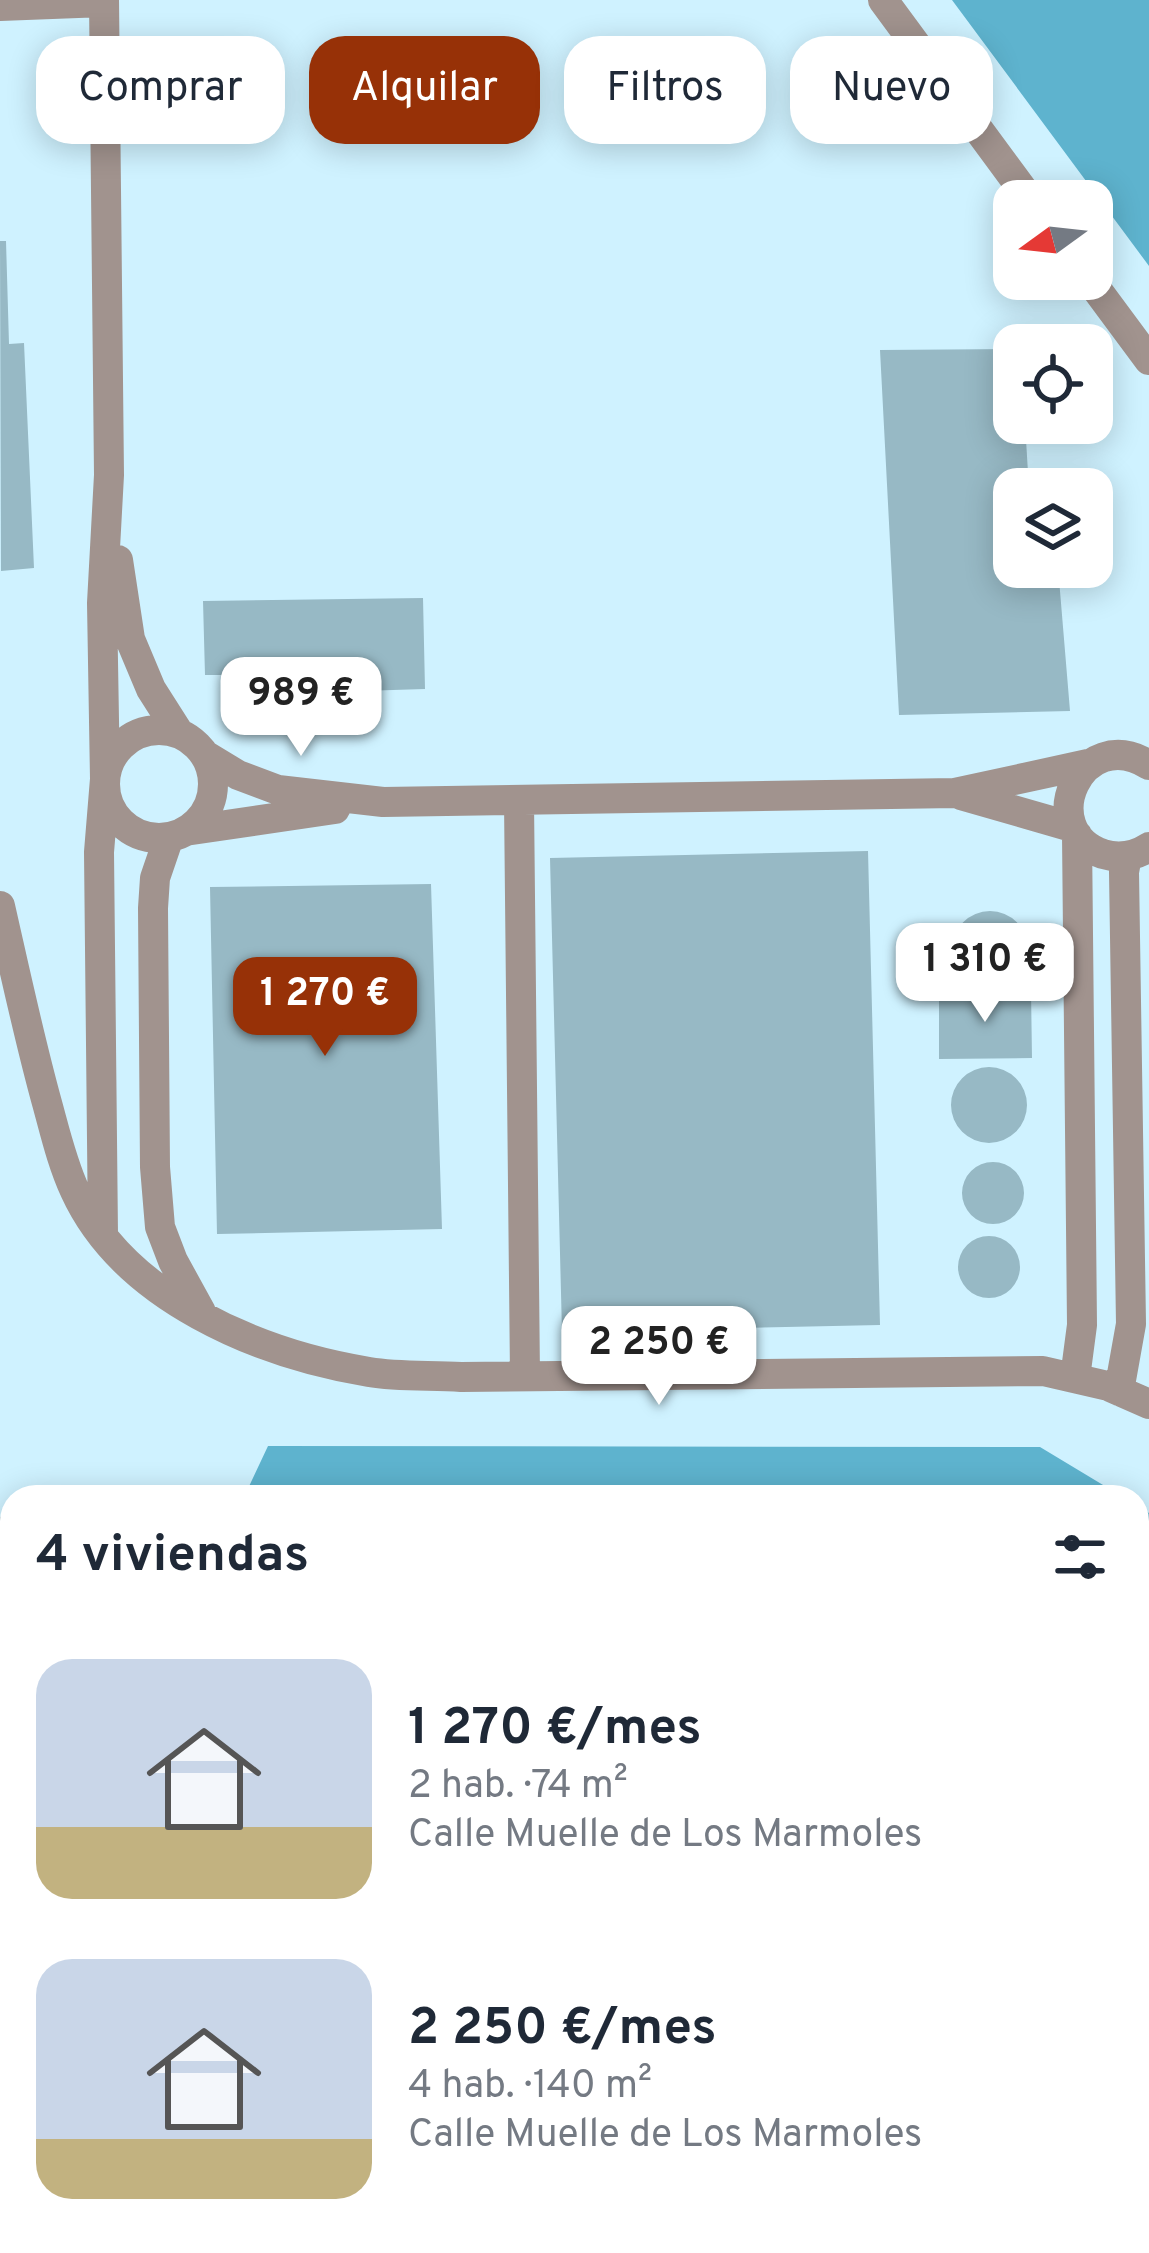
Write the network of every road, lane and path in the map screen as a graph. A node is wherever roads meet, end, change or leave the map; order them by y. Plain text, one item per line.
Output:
1 (883, 0) edge
2 (104, 1) edge
3 (0, 6) edge
4 (1016, 180) edge
5 (1105, 300) edge
6 (1149, 360) edge
7 (110, 475) junction
8 (178, 733) junction
9 (205, 755) junction
10 (1088, 764) junction
11 (1149, 765) edge
12 (105, 779) junction
13 (955, 793) junction
14 (519, 801) junction
15 (383, 802) junction
16 (1075, 831) junction
17 (177, 834) junction
18 (1142, 852) edge
19 (0, 906) edge
20 (1137, 959) edge
21 (103, 1236) junction
22 (204, 1318) junction
23 (525, 1376) junction
24 (1075, 1378) junction
25 (1120, 1391) junction
26 (1149, 1404) edge

1 - 4 street
2 - 3 street
2 - 7 street
5 - 6 street
7 - 8 street
7 - 12 street
8 - 9 street
8 - 12 street
9 - 15 street
9 - 17 street
10 - 11 street
10 - 13 street
10 - 16 street
12 - 17 street
12 - 21 street
13 - 14 street
13 - 16 street
14 - 15 street
14 - 23 street
15 - 17 street
16 - 18 street
16 - 24 street
17 - 22 street
18 - 20 street
19 - 21 street
20 - 25 street
21 - 22 street
22 - 23 street
23 - 24 street
24 - 25 street
25 - 26 street

